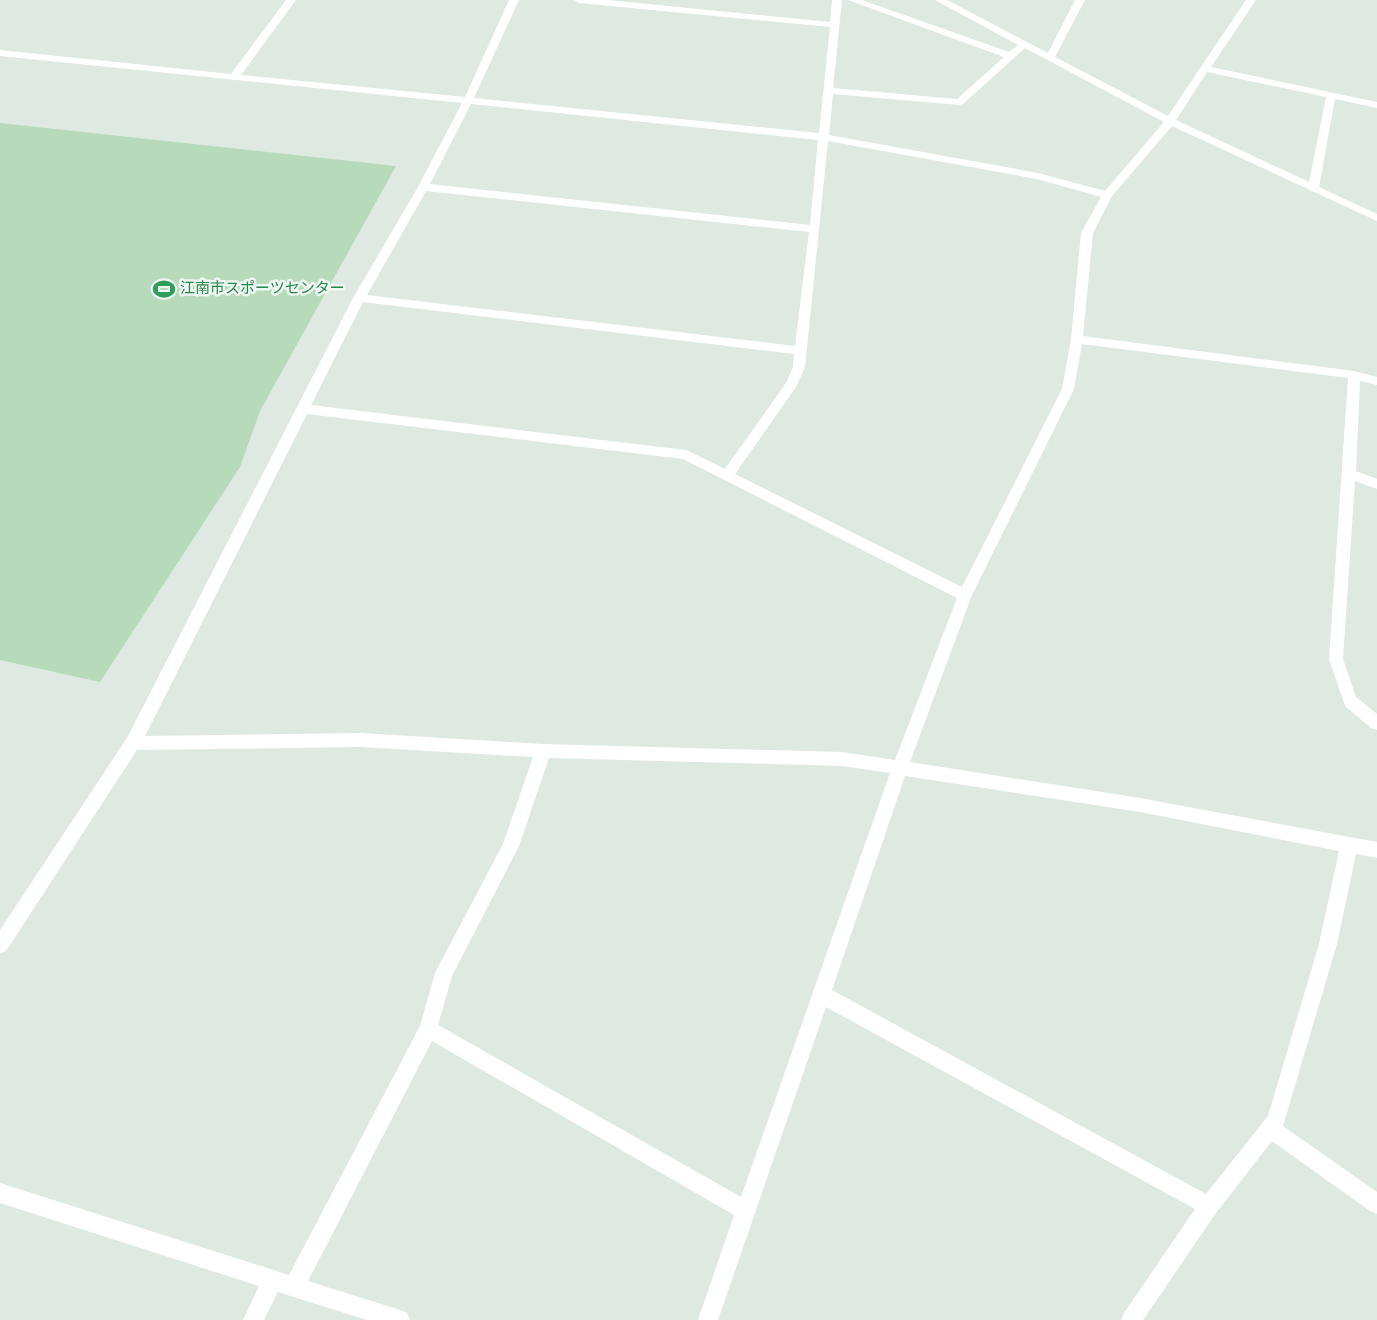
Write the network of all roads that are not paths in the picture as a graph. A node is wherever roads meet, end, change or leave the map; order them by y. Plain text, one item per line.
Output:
1 (291, 0) edge
2 (514, 0) edge
3 (579, 0) edge
4 (837, 0) edge
5 (852, 0) edge
6 (940, 0) edge
7 (1080, 0) edge
8 (1252, 0) edge
9 (835, 25) junction
10 (1024, 44) junction
11 (0, 53) edge
12 (1010, 56) junction
13 (1050, 58) junction
14 (1205, 69) junction
15 (234, 77) junction
16 (829, 91) junction
17 (1331, 96) junction
18 (468, 101) junction
19 (1377, 106) edge
20 (1170, 121) junction
21 (824, 138) junction
22 (423, 187) junction
23 (1313, 189) junction
24 (1106, 195) junction
25 (1377, 218) edge
26 (815, 229) junction
27 (359, 298) junction
28 (1077, 339) junction
29 (801, 351) junction
30 (1354, 375) junction
31 (1377, 381) edge
32 (305, 409) junction
33 (1349, 474) junction
34 (727, 476) junction
35 (1377, 484) edge
36 (965, 595) junction
37 (1377, 723) edge
38 (133, 743) junction
39 (543, 751) junction
40 (900, 768) junction
41 (1349, 845) junction
42 (1377, 850) edge
43 (0, 946) edge
44 (821, 994) junction
45 (428, 1029) junction
46 (1270, 1128) junction
47 (0, 1193) edge
48 (1377, 1204) edge
49 (1209, 1206) junction
50 (746, 1211) junction
51 (273, 1280) junction
52 (294, 1287) junction
53 (252, 1320) edge
54 (400, 1320) edge
55 (708, 1320) edge
56 (1131, 1320) edge

1 - 15 street
2 - 18 street
3 - 9 street
4 - 9 street
5 - 12 street
6 - 10 street
7 - 13 street
8 - 14 street
9 - 16 street
10 - 12 street
10 - 13 street
11 - 15 street
12 - 16 street
13 - 20 street
14 - 17 street
14 - 20 street
15 - 18 street
16 - 21 street
17 - 19 street
17 - 23 street
18 - 21 street
18 - 22 street
20 - 23 street
20 - 24 street
21 - 24 street
21 - 26 street
22 - 26 street
22 - 27 street
23 - 25 street
24 - 28 street
26 - 29 street
27 - 29 street
27 - 32 street
28 - 30 street
28 - 36 street
29 - 34 street
30 - 31 street
30 - 33 street
32 - 34 street
32 - 38 street
33 - 35 street
33 - 37 street
34 - 36 street
36 - 40 street
38 - 39 street
38 - 43 street
39 - 40 street
39 - 45 street
40 - 41 street
40 - 44 street
41 - 42 street
41 - 46 street
44 - 49 street
44 - 50 street
45 - 50 street
45 - 52 street
46 - 48 street
46 - 49 street
47 - 51 street
49 - 56 street
50 - 55 street
51 - 52 street
51 - 53 street
52 - 54 street

